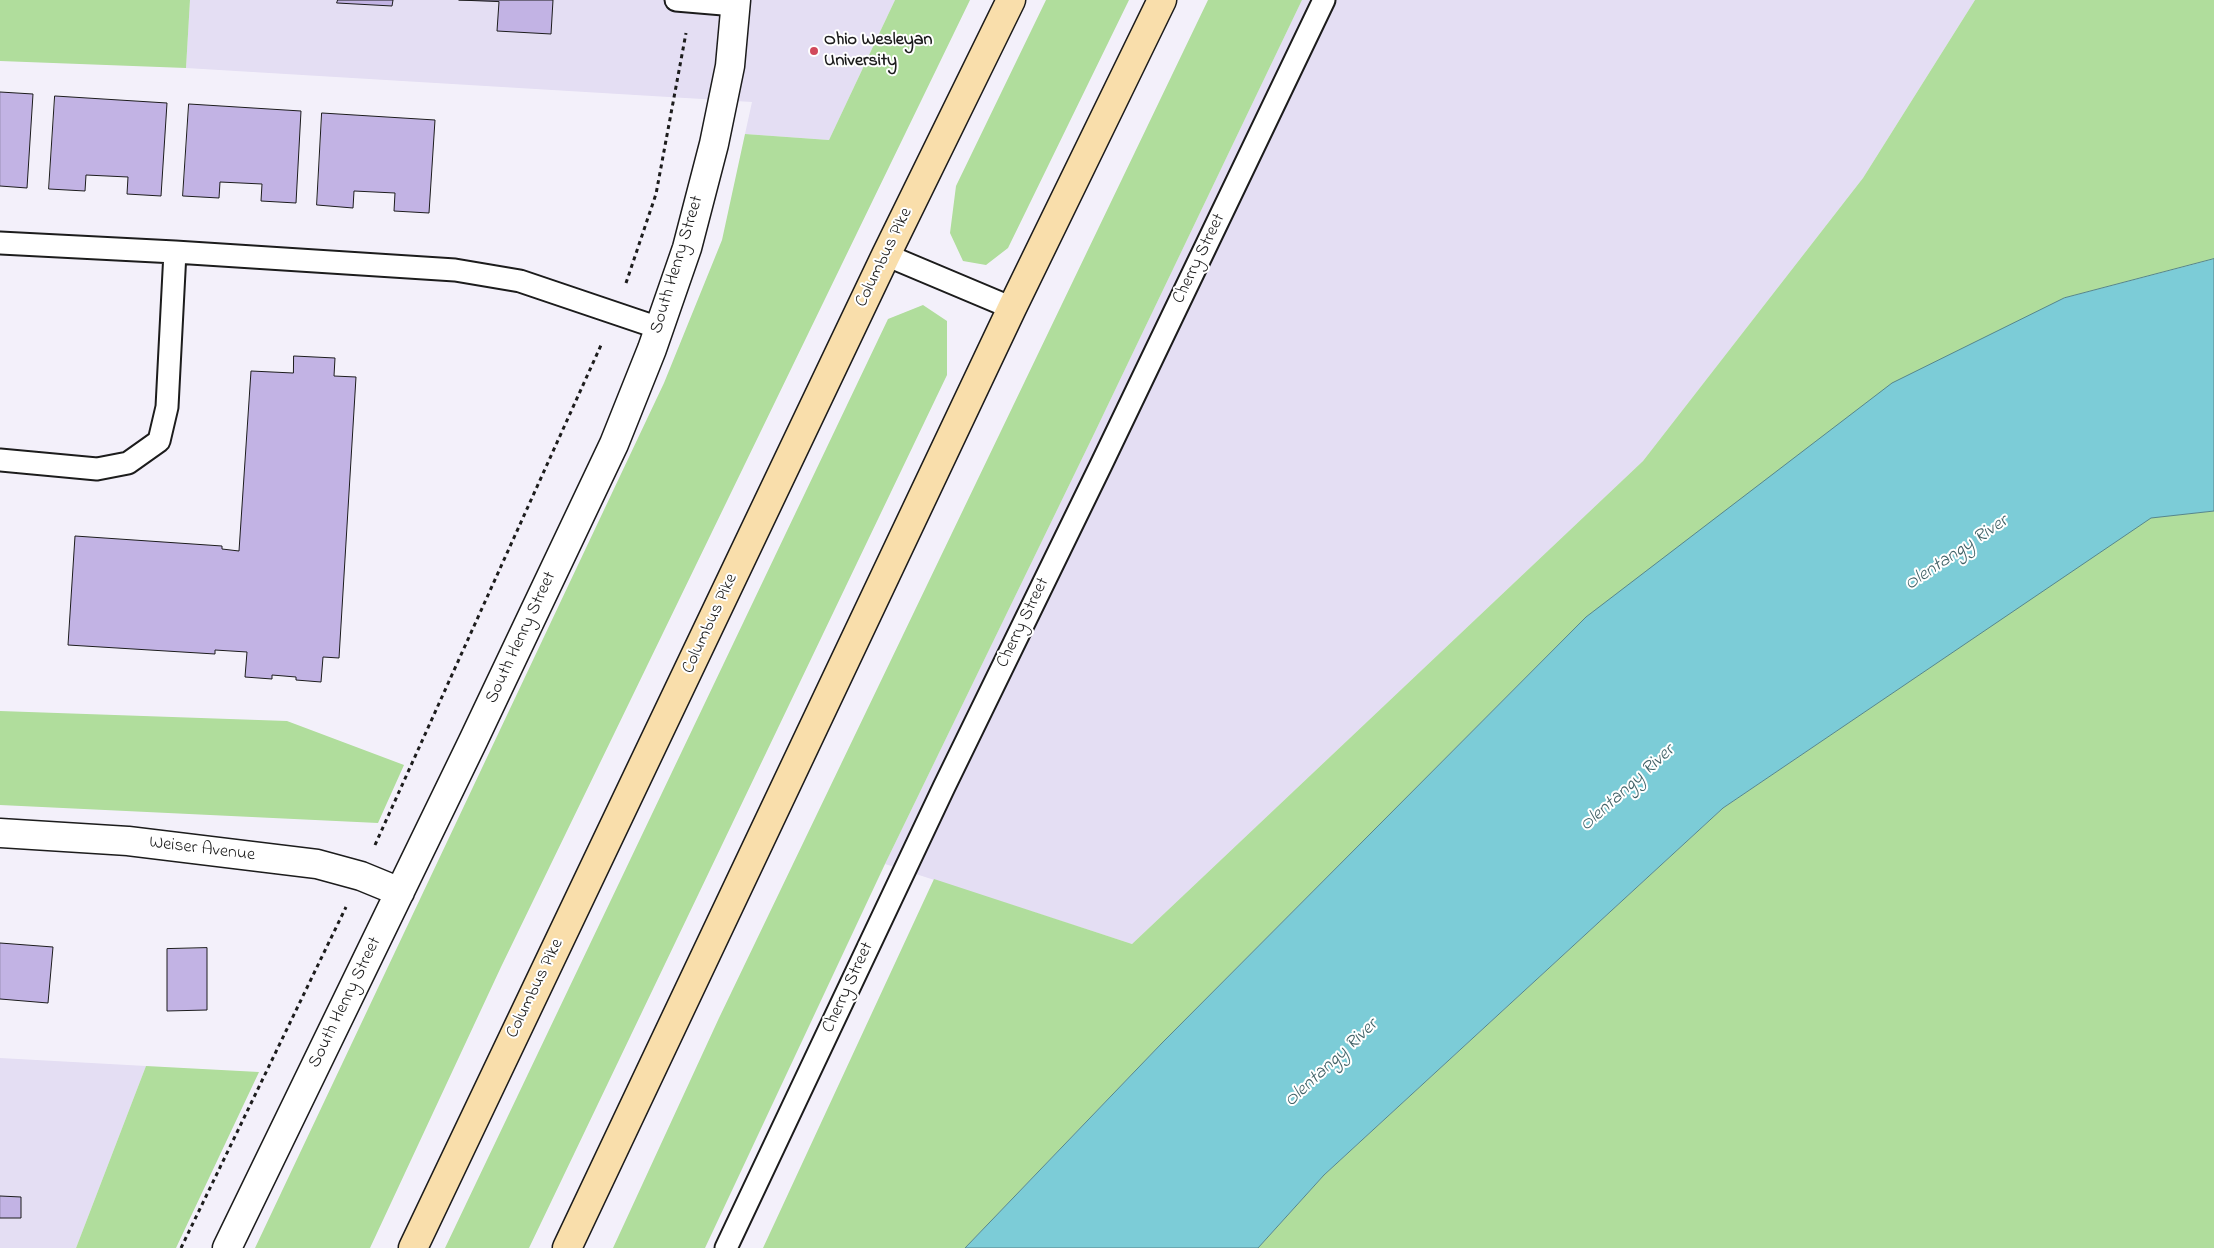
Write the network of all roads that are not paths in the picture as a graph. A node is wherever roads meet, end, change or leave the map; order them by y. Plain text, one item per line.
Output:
1 (1010, 0) edge
2 (1162, 0) edge
3 (1324, 0) edge
4 (684, 1) edge
5 (736, 3) edge
6 (0, 243) edge
7 (175, 252) junction
8 (886, 255) junction
9 (1012, 308) junction
10 (659, 328) junction
11 (0, 460) edge
12 (0, 833) edge
13 (400, 892) junction
14 (227, 1248) edge
15 (413, 1248) edge
16 (567, 1248) edge
17 (726, 1248) edge

1 - 8 highway, Columbus Pike
2 - 9 highway
3 - 17 lane, Cherry Street
4 - 5 lane
5 - 10 street, South Henry Street
6 - 7 lane
7 - 10 lane
7 - 11 lane
8 - 9 lane
8 - 15 highway, Columbus Pike
9 - 16 highway
10 - 13 street, South Henry Street
12 - 13 street, Weiser Avenue
13 - 14 street, South Henry Street

